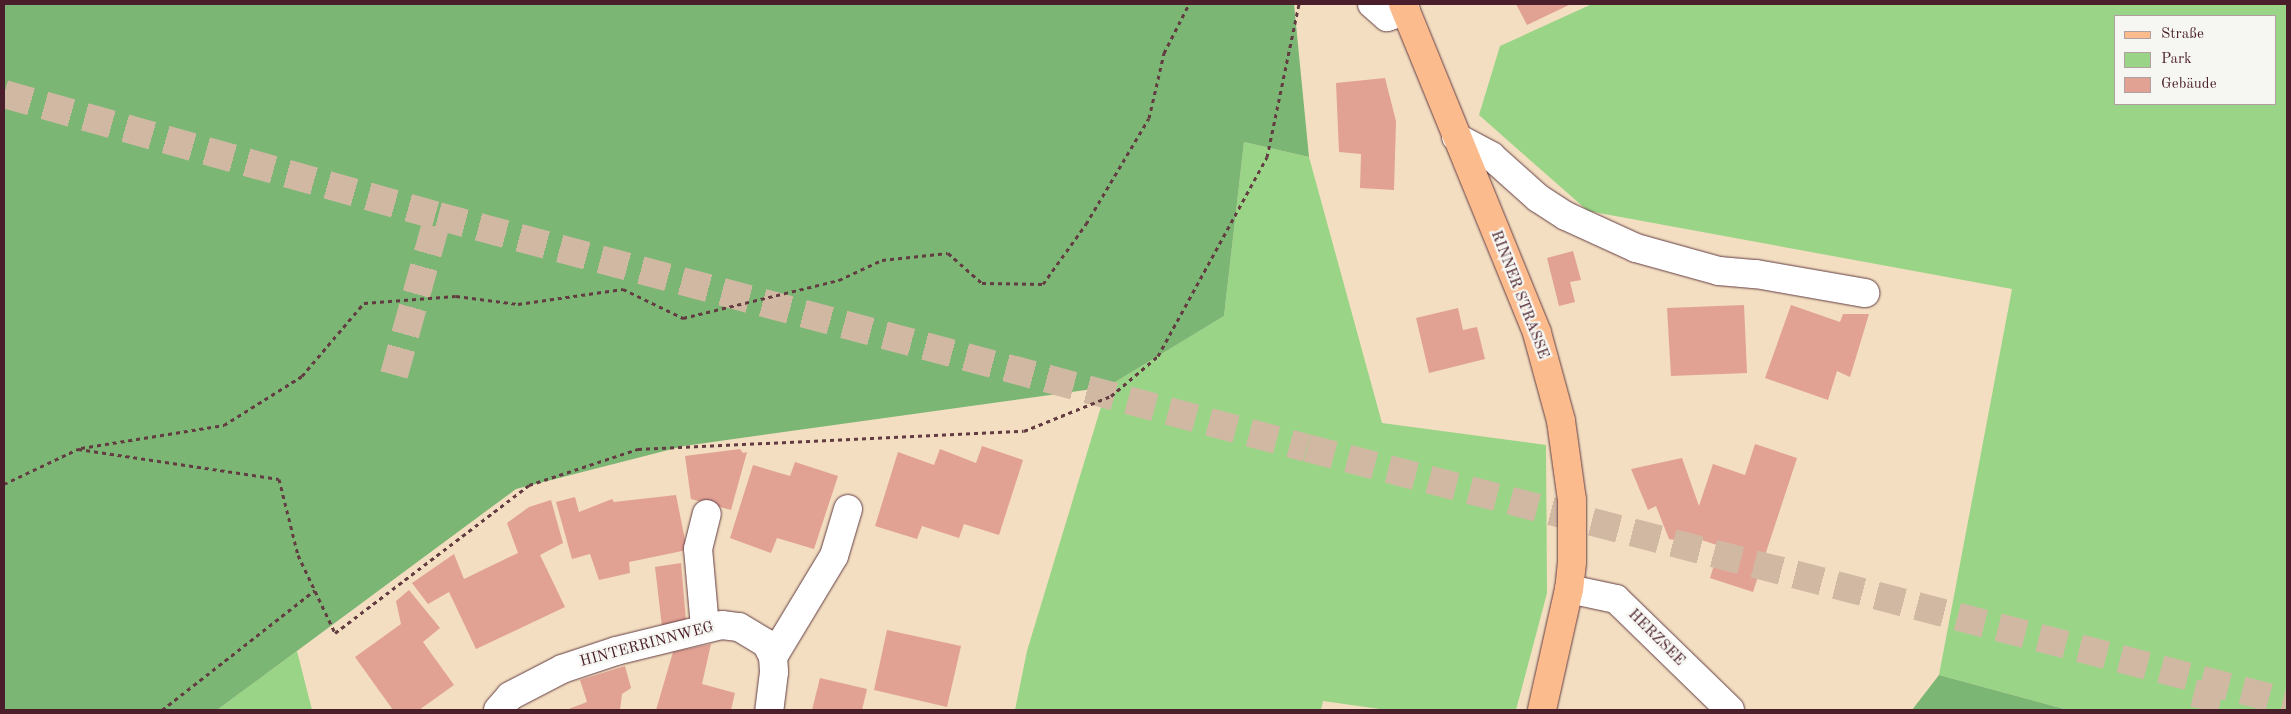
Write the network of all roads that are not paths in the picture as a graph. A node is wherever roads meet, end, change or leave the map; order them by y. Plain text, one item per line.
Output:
1 (1372, 4) edge
2 (1404, 7) edge
3 (1456, 137) junction
4 (1865, 293) dead end
5 (848, 509) dead end
6 (707, 514) dead end
7 (1569, 589) junction
8 (705, 626) junction
9 (772, 656) junction
10 (498, 710) edge
11 (769, 710) edge
12 (1542, 710) edge
13 (1730, 710) edge

1 - 2 street, RINNER STRASSE
2 - 3 main road, RINNER STRASSE
3 - 4 street
3 - 7 main road, RINNER STRASSE
5 - 9 street
6 - 8 street
7 - 12 main road, RINNER STRASSE
7 - 13 street, HERZSEE
8 - 9 street, HINTERRINNWEG
8 - 10 street, HINTERRINNWEG
9 - 11 street

